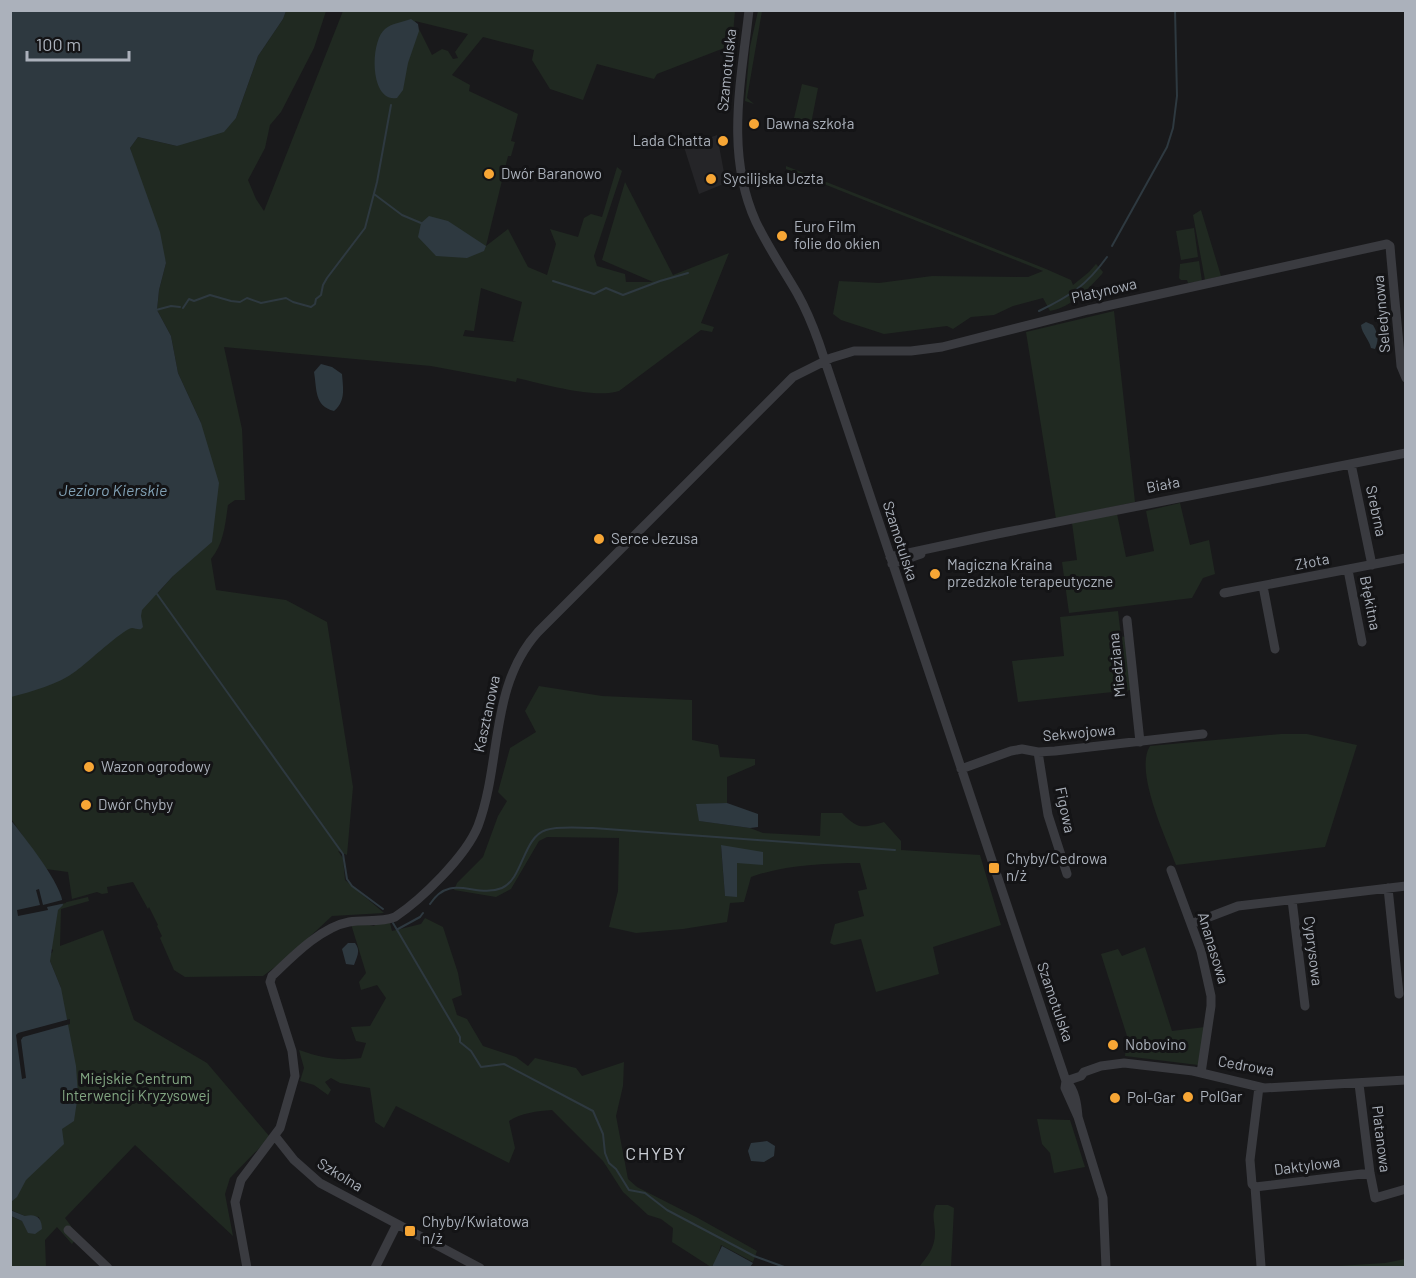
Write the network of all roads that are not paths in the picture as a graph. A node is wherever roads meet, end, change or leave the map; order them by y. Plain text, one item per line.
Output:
1 (749, 10) edge
2 (1390, 246) joint
3 (1403, 348) edge
4 (825, 361) junction
5 (1406, 378) edge
6 (1406, 453) edge
7 (1351, 464) junction
8 (1406, 558) edge
9 (891, 561) junction
10 (1372, 565) junction
11 (1348, 570) junction
12 (1263, 586) junction
13 (1224, 593) dead end
14 (1127, 620) dead end
15 (1362, 642) dead end
16 (1275, 649) dead end
17 (1203, 735) dead end
18 (1140, 742) junction
19 (1038, 752) junction
20 (961, 769) junction
21 (1171, 870) dead end
22 (1067, 874) dead end
23 (1406, 886) edge
24 (1388, 888) junction
25 (1292, 900) junction
26 (1191, 924) junction
27 (1399, 994) dead end
28 (1305, 1006) dead end
29 (1201, 1073) junction
30 (1065, 1077) junction
31 (1406, 1080) edge
32 (1359, 1084) junction
33 (1259, 1087) junction
34 (275, 1136) junction
35 (1370, 1173) junction
36 (1255, 1187) junction
37 (1406, 1189) edge
38 (397, 1224) junction
39 (68, 1230) dead end
40 (1261, 1266) edge
41 (108, 1268) edge
42 (247, 1268) edge
43 (375, 1268) edge
44 (480, 1268) edge
45 (1106, 1268) edge

1 - 4 street, Szamotulska
2 - 3 street, Seledynowa
2 - 4 street, Platynowa
3 - 5 street, Seledynowa
4 - 9 street, Szamotulska
4 - 34 street, Kasztanowa
6 - 7 street, Biała
7 - 9 street, Biała
7 - 10 street, Srebrna
8 - 10 street, Złota
9 - 20 street, Szamotulska
10 - 11 street, Złota
11 - 12 street, Złota
11 - 15 street, Błękitna
12 - 13 street, Złota
12 - 16 street
14 - 18 street, Miedziana
17 - 18 street, Sekwojowa
18 - 19 street, Sekwojowa
19 - 20 street, Sekwojowa
19 - 22 street, Figowa
20 - 30 street, Szamotulska
21 - 26 street, Ananasowa
23 - 24 street, Cyprysowa
24 - 25 street, Cyprysowa
24 - 27 street
25 - 26 street, Cyprysowa
25 - 28 street, Cyprysowa
26 - 29 street, Ananasowa
29 - 30 street, Cedrowa
29 - 33 street, Cedrowa
30 - 45 street, Szamotulska
31 - 32 street, Cedrowa
32 - 33 street, Cedrowa
32 - 35 street, Platanowa
33 - 36 street
34 - 38 street, Szkolna
34 - 42 street
35 - 36 street, Daktylowa
35 - 37 street, Platanowa
36 - 40 street, Daktylowa
38 - 43 street
38 - 44 street, Szkolna
39 - 41 street

